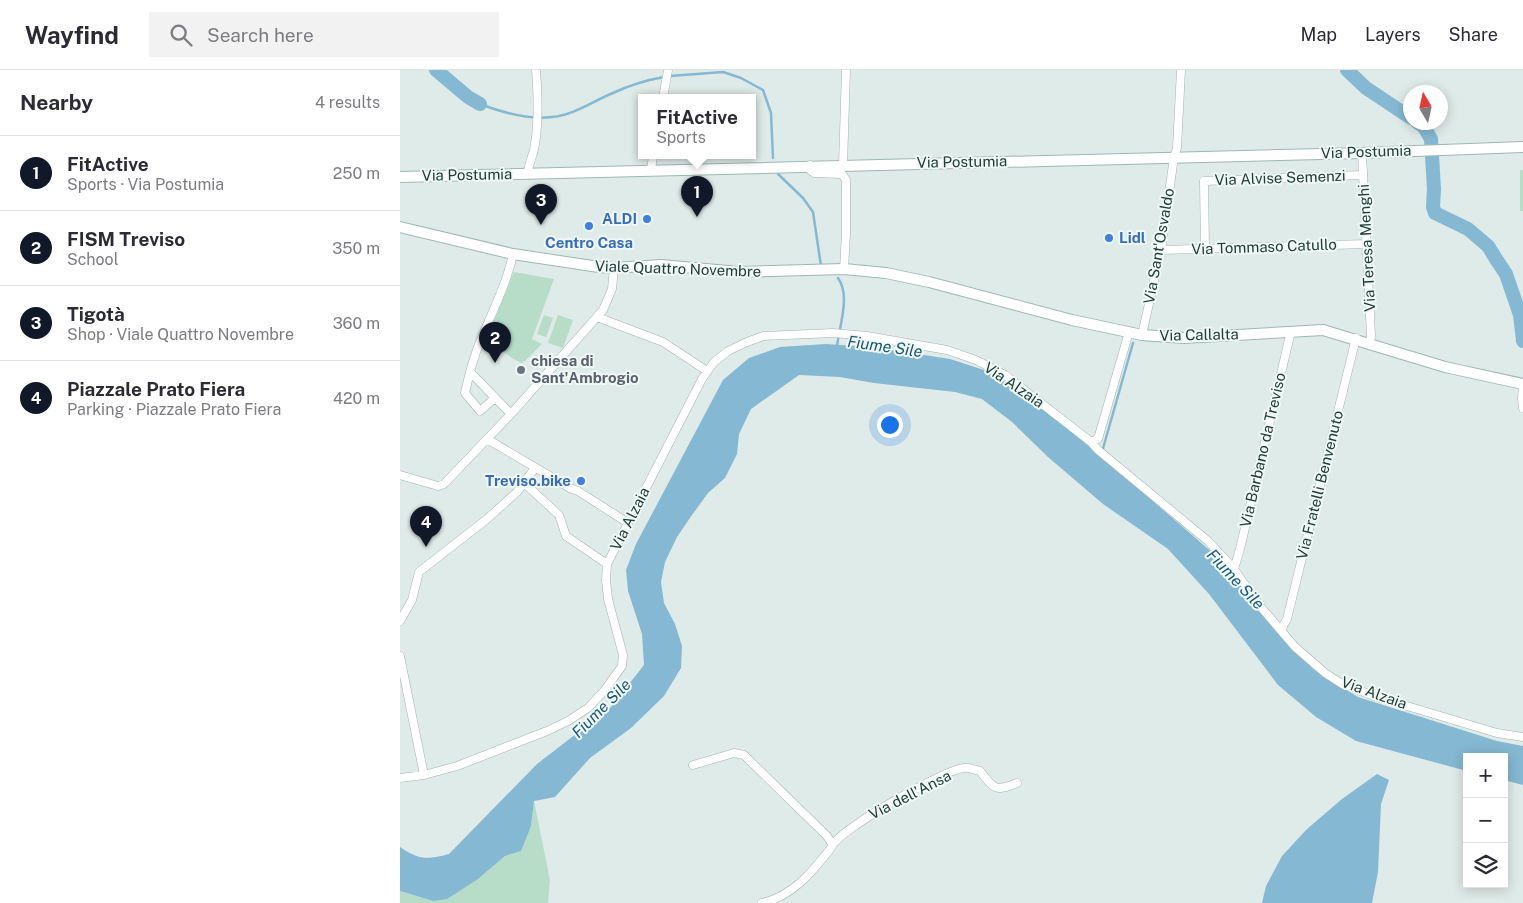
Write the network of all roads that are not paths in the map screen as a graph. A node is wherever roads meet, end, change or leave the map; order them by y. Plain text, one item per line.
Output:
1 (536, 70) edge
2 (668, 70) edge
3 (846, 70) edge
4 (1181, 70) edge
5 (664, 94) edge
6 (1523, 147) edge
7 (1362, 153) junction
8 (1174, 157) junction
9 (652, 159) edge
10 (843, 164) junction
11 (810, 165) junction
12 (651, 170) junction
13 (528, 174) junction
14 (1363, 175) junction
15 (400, 177) edge
16 (400, 227) edge
17 (1367, 244) junction
18 (1205, 248) junction
19 (1161, 250) junction
20 (514, 254) junction
21 (614, 268) junction
22 (844, 269) junction
23 (596, 317) junction
24 (1290, 331) junction
25 (1129, 332) junction
26 (1142, 335) junction
27 (1356, 338) junction
28 (1370, 344) junction
29 (707, 371) junction
30 (470, 372) junction
31 (1523, 385) edge
32 (495, 398) junction
33 (1523, 408) edge
34 (511, 414) junction
35 (487, 439) junction
36 (1091, 442) junction
37 (535, 468) junction
38 (400, 475) edge
39 (524, 483) junction
40 (628, 523) junction
41 (607, 564) junction
42 (1234, 569) junction
43 (400, 621) edge
44 (1281, 630) junction
45 (400, 656) edge
46 (1523, 737) edge
47 (693, 765) dead end
48 (424, 775) junction
49 (400, 778) edge
50 (1017, 783) dead end
51 (832, 844) junction
52 (762, 903) edge

1 - 13 street
2 - 5 street
3 - 10 street
4 - 8 street, Via Sant'Osvaldo
6 - 7 main road, Via Postumia
7 - 8 main road, Via Postumia
7 - 14 street, Via Teresa Menghi
8 - 10 main road, Via Postumia
8 - 19 street, Via Sant'Osvaldo
9 - 12 street
10 - 11 main road, Via Postumia
11 - 12 main road, Via Postumia
11 - 22 street
12 - 13 main road, Via Postumia
13 - 15 main road, Via Postumia
14 - 17 street, Via Teresa Menghi
14 - 18 street, Via Alvise Semenzi
16 - 20 main road, Viale Quattro Novembre
17 - 18 street, Via Tommaso Catullo
17 - 28 street, Via Teresa Menghi
18 - 19 street, Via Tommaso Catullo
19 - 26 street, Via Sant'Osvaldo
20 - 21 main road, Viale Quattro Novembre
20 - 30 street
21 - 22 main road, Viale Quattro Novembre
21 - 23 street
22 - 25 main road, Via Callalta
23 - 29 street
23 - 34 street
24 - 26 main road, Via Callalta
24 - 27 main road, Via Callalta
24 - 42 street, Via Barbano da Treviso
25 - 26 main road, Via Callalta
25 - 36 street
27 - 28 main road, Via Callalta
27 - 44 street, Via Fratelli Benvenuto
28 - 31 main road, Via Callalta
29 - 36 street, Via Alzaia
29 - 40 street, Via Alzaia
30 - 32 street
30 - 32 street
31 - 33 street
32 - 34 street
34 - 35 street
35 - 37 street
35 - 38 street
36 - 42 street, Via Alzaia
37 - 39 street
37 - 40 street
39 - 41 street
39 - 43 street
40 - 41 street, Via Alzaia
41 - 48 street, Via Alzaia
42 - 44 street, Via Alzaia
44 - 46 street, Via Alzaia
45 - 48 street
47 - 51 street
48 - 49 street, Via Alzaia
50 - 51 street, Via dell'Ansa
51 - 52 street, Via dell'Ansa

